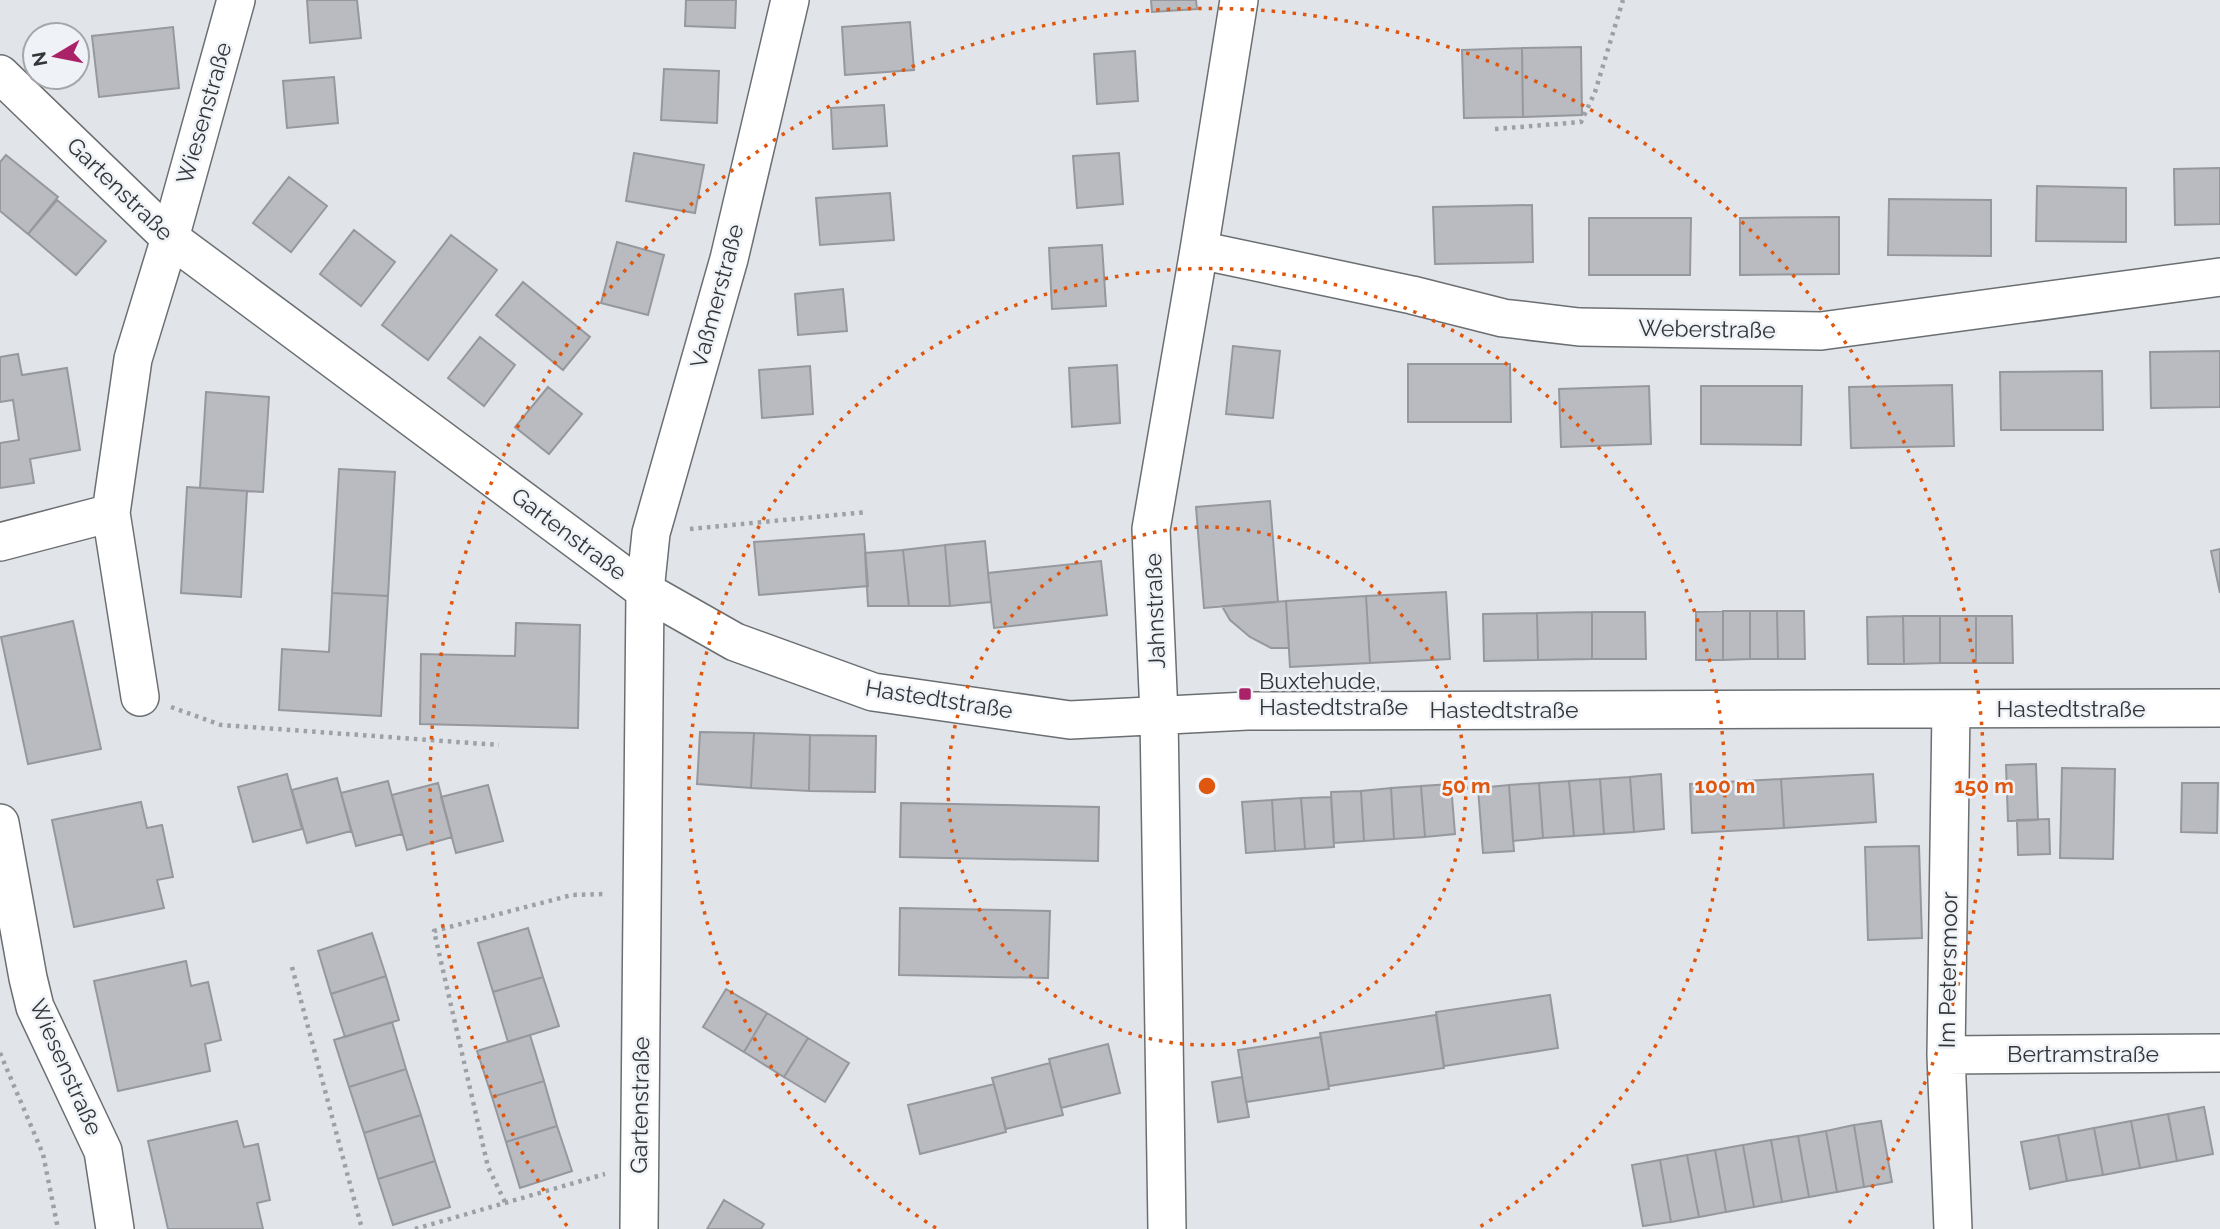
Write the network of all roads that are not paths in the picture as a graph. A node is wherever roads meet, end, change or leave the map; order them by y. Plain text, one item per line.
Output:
1 (236, 0) edge
2 (790, 0) edge
3 (1239, 0) edge
4 (0, 74) edge
5 (170, 238) junction
6 (1199, 250) junction
7 (2220, 277) edge
8 (111, 513) junction
9 (0, 542) edge
10 (645, 591) junction
11 (140, 696) road end
12 (2220, 708) edge
13 (1951, 710) junction
14 (1159, 715) junction
15 (0, 823) edge
16 (2220, 1054) edge
17 (1946, 1055) junction
18 (116, 1229) edge
19 (639, 1229) edge
20 (1167, 1229) edge
21 (1952, 1229) edge

1 - 5 street, Wiesenstraße
2 - 10 street, Vaßmerstraße
3 - 6 street, Jahnstraße
4 - 5 street, Gartenstraße
5 - 8 street, Wiesenstraße
5 - 10 street, Gartenstraße
6 - 7 street, Weberstraße
6 - 14 street, Jahnstraße
8 - 9 street
8 - 11 street, Wiesenstraße
10 - 14 street, Hastedtstraße
10 - 19 street, Gartenstraße
12 - 13 street, Hastedtstraße
13 - 14 street, Hastedtstraße
13 - 17 street, Im Petersmoor
14 - 20 street, Jahnstraße
15 - 18 street, Wiesenstraße
16 - 17 street, Bertramstraße
17 - 21 street, Im Petersmoor

